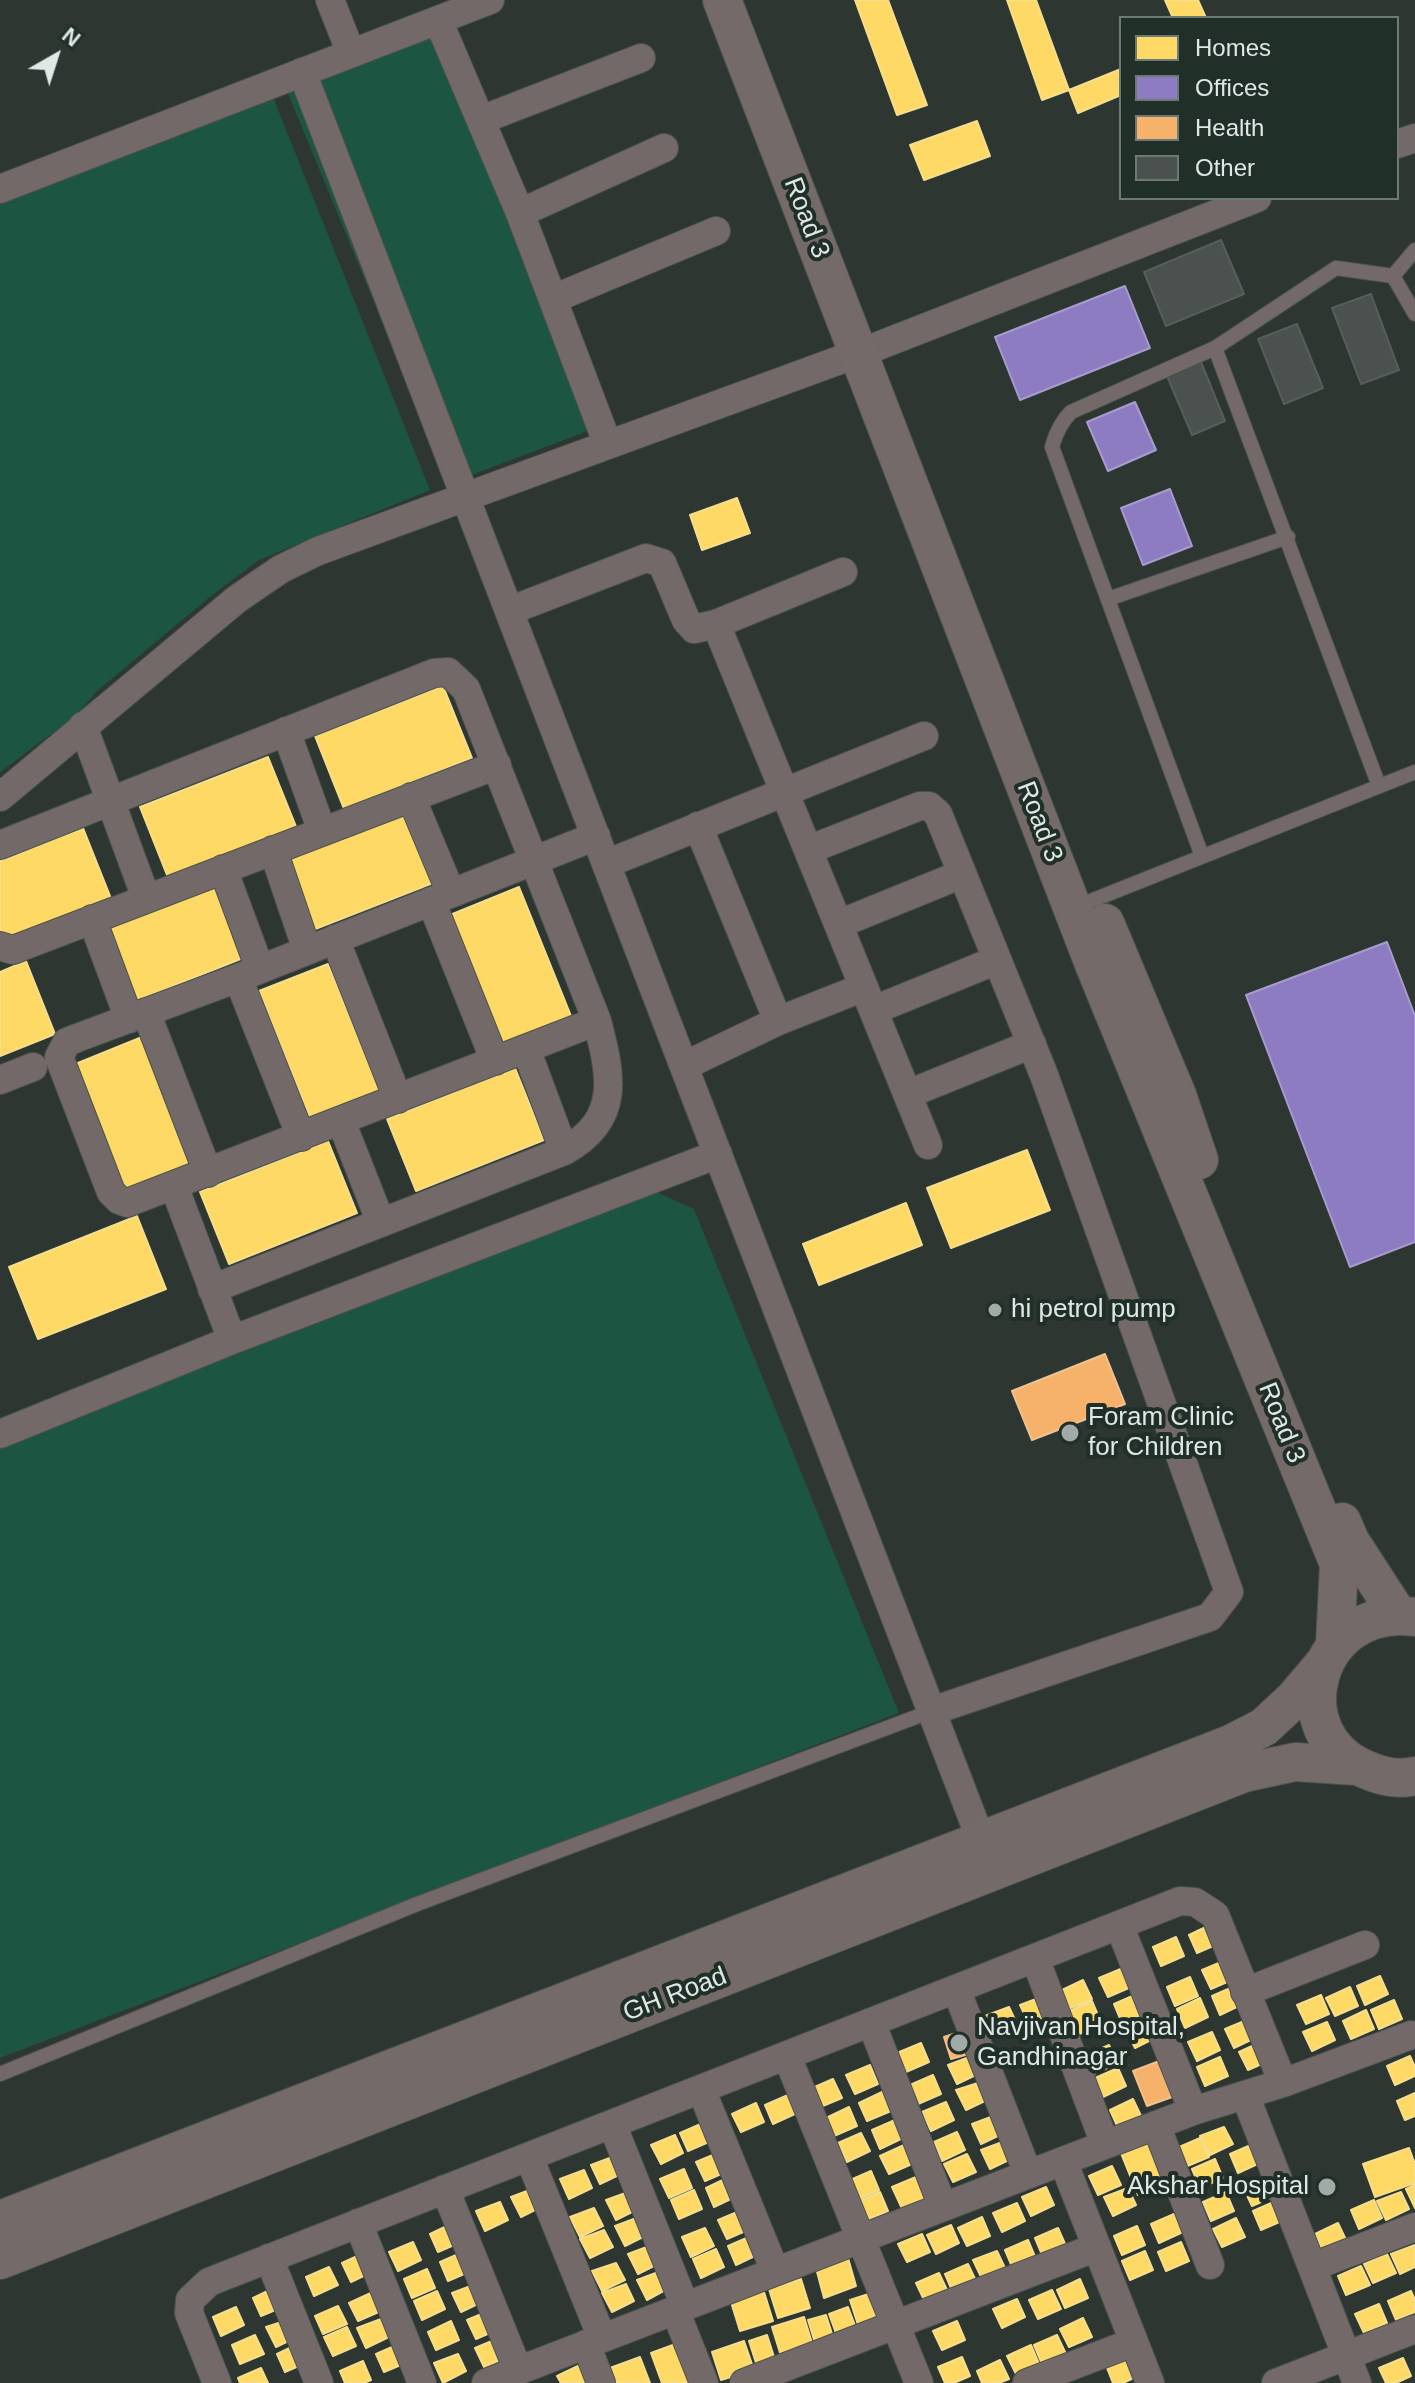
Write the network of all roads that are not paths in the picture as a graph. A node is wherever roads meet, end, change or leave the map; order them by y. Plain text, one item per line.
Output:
1 (330, 0) edge
2 (490, 0) edge
3 (722, 0) edge
4 (746, 0) edge
5 (438, 20) junction
6 (351, 53) junction
7 (641, 58) dead end
8 (302, 72) junction
9 (481, 120) junction
10 (664, 148) dead end
11 (0, 189) edge
12 (1252, 200) edge
13 (520, 213) junction
14 (716, 231) dead end
15 (1415, 250) edge
16 (1393, 276) junction
17 (553, 299) junction
18 (1415, 314) edge
19 (1215, 348) junction
20 (868, 350) junction
21 (608, 445) junction
22 (465, 497) junction
23 (1288, 537) junction
24 (843, 572) dead end
25 (1108, 599) junction
26 (509, 611) junction
27 (716, 624) junction
28 (83, 726) junction
29 (286, 731) junction
30 (924, 736) dead end
31 (497, 765) junction
32 (1415, 772) edge
33 (1379, 786) junction
34 (785, 791) junction
35 (0, 797) edge
36 (411, 797) junction
37 (110, 803) junction
38 (698, 826) junction
39 (322, 831) junction
40 (596, 836) junction
41 (0, 845) edge
42 (273, 850) junction
43 (808, 850) junction
44 (1202, 856) junction
45 (534, 860) junction
46 (606, 864) junction
47 (223, 869) junction
48 (962, 874) junction
49 (441, 897) junction
50 (146, 898) junction
51 (1084, 903) junction
52 (92, 919) junction
53 (839, 924) junction
54 (335, 939) junction
55 (0, 946) edge
56 (307, 950) junction
57 (997, 960) junction
58 (249, 973) junction
59 (869, 998) junction
60 (137, 1015) junction
61 (597, 1021) junction
62 (778, 1021) junction
63 (1032, 1044) junction
64 (526, 1049) junction
65 (495, 1061) junction
66 (684, 1066) junction
67 (33, 1067) dead end
68 (0, 1080) edge
69 (908, 1094) junction
70 (398, 1099) junction
71 (341, 1121) junction
72 (301, 1137) junction
73 (928, 1145) dead end
74 (564, 1151) junction
75 (718, 1154) junction
76 (208, 1173) junction
77 (174, 1186) junction
78 (381, 1223) junction
79 (212, 1289) junction
80 (232, 1340) junction
81 (0, 1434) edge
82 (1406, 1616) edge
83 (1329, 1655) junction
84 (932, 1711) junction
85 (1357, 1766) junction
86 (1412, 1783) edge
87 (981, 1840) junction
88 (1119, 1925) junction
89 (1365, 1945) dead end
90 (1035, 1958) junction
91 (956, 1989) junction
92 (1245, 1992) junction
93 (871, 2022) junction
94 (1411, 2035) dead end
95 (787, 2056) junction
96 (0, 2074) edge
97 (1283, 2083) junction
98 (701, 2089) junction
99 (1245, 2095) junction
100 (1193, 2111) junction
101 (612, 2124) junction
102 (1156, 2125) junction
103 (1105, 2144) junction
104 (529, 2157) junction
105 (1063, 2161) junction
106 (1028, 2174) junction
107 (445, 2189) junction
108 (943, 2207) junction
109 (0, 2220) edge
110 (358, 2223) junction
111 (1415, 2227) edge
112 (863, 2238) junction
113 (1097, 2247) junction
114 (269, 2258) junction
115 (0, 2260) edge
116 (1210, 2265) dead end
117 (1312, 2267) junction
118 (775, 2271) junction
119 (680, 2308) junction
120 (897, 2324) junction
121 (1415, 2329) edge
122 (594, 2341) junction
123 (1134, 2342) junction
124 (1346, 2356) junction
125 (518, 2370) junction
126 (1040, 2381) edge
127 (217, 2383) edge
128 (319, 2383) edge
129 (422, 2383) edge
130 (486, 2383) edge
131 (601, 2383) edge
132 (704, 2383) edge
133 (744, 2383) edge
134 (919, 2383) edge
135 (1150, 2383) edge
136 (1276, 2383) edge
137 (1357, 2383) edge

1 - 6 street
2 - 5 street
3 - 20 main road, Road 3
4 - 20 main road, Road 3
5 - 6 street
5 - 9 street
6 - 8 street
7 - 9 street
8 - 11 street
8 - 22 street
9 - 13 street
10 - 13 street
12 - 20 street
13 - 17 street
14 - 17 street
15 - 16 lane
16 - 18 lane
16 - 19 lane
17 - 21 street
19 - 23 lane
19 - 25 lane
20 - 21 street
20 - 51 main road, Road 3
21 - 22 street
22 - 26 street
22 - 28 street
23 - 25 lane
23 - 33 lane
24 - 27 street
25 - 44 lane
26 - 27 street
26 - 40 street
27 - 34 street
28 - 35 street
28 - 37 street
29 - 31 street
29 - 37 street
29 - 39 street
30 - 34 street
31 - 36 street
31 - 45 street
32 - 33 lane
33 - 44 lane
34 - 38 street
34 - 43 street
36 - 39 street
36 - 49 street
37 - 41 street
37 - 50 street
38 - 46 street
38 - 62 street
39 - 42 street
40 - 45 street
40 - 46 street
42 - 47 street
42 - 56 street
43 - 48 street
43 - 53 street
44 - 51 lane
45 - 49 street
45 - 61 street
46 - 66 street
47 - 50 street
47 - 58 street
48 - 53 street
48 - 57 street
49 - 54 street
49 - 65 street
50 - 52 street
51 - 82 main road, Road 3
51 - 83 main road, Road 3
52 - 55 street
52 - 60 street
53 - 59 street
54 - 56 street
54 - 70 street
56 - 58 street
57 - 59 street
57 - 63 street
58 - 60 street
58 - 72 street
59 - 62 street
59 - 69 street
60 - 76 street
60 - 77 street
61 - 64 street
61 - 74 street
62 - 66 street
63 - 69 street
63 - 84 street
64 - 65 street
64 - 74 street
65 - 70 street
66 - 75 street
67 - 68 street
69 - 73 street
70 - 71 street
71 - 72 street
71 - 78 street
72 - 76 street
74 - 78 street
75 - 80 street
75 - 84 street
76 - 77 street
77 - 79 street
78 - 79 street
79 - 80 street
80 - 81 street
82 - 83 main road, GH Road
83 - 85 main road, Road 3
83 - 87 main road, GH Road
84 - 87 street
84 - 96 lane
85 - 86 main road, GH Road
85 - 115 main road, GH Road
87 - 109 main road, GH Road
88 - 90 street
88 - 92 street
88 - 100 street
89 - 92 street
90 - 91 street
90 - 103 street
91 - 93 street
91 - 106 street
92 - 97 street
93 - 95 street
93 - 108 street
94 - 97 street
95 - 98 street
95 - 112 street
97 - 99 street
98 - 101 street
98 - 118 street
99 - 100 street
99 - 117 street
100 - 102 street
101 - 104 street
101 - 119 street
102 - 103 street
102 - 116 street
103 - 105 street
104 - 107 street
104 - 122 street
105 - 106 street
105 - 113 street
106 - 108 street
107 - 110 street
107 - 125 street
108 - 112 street
110 - 114 street
110 - 129 street
111 - 117 street
112 - 118 street
112 - 120 street
113 - 120 street
113 - 123 street
114 - 127 street
114 - 128 street
117 - 124 street
118 - 119 street
119 - 122 street
119 - 132 street
120 - 133 street
120 - 134 street
121 - 124 street
122 - 125 street
122 - 131 street
123 - 126 street
123 - 135 street
124 - 136 street
124 - 137 street
125 - 130 street

